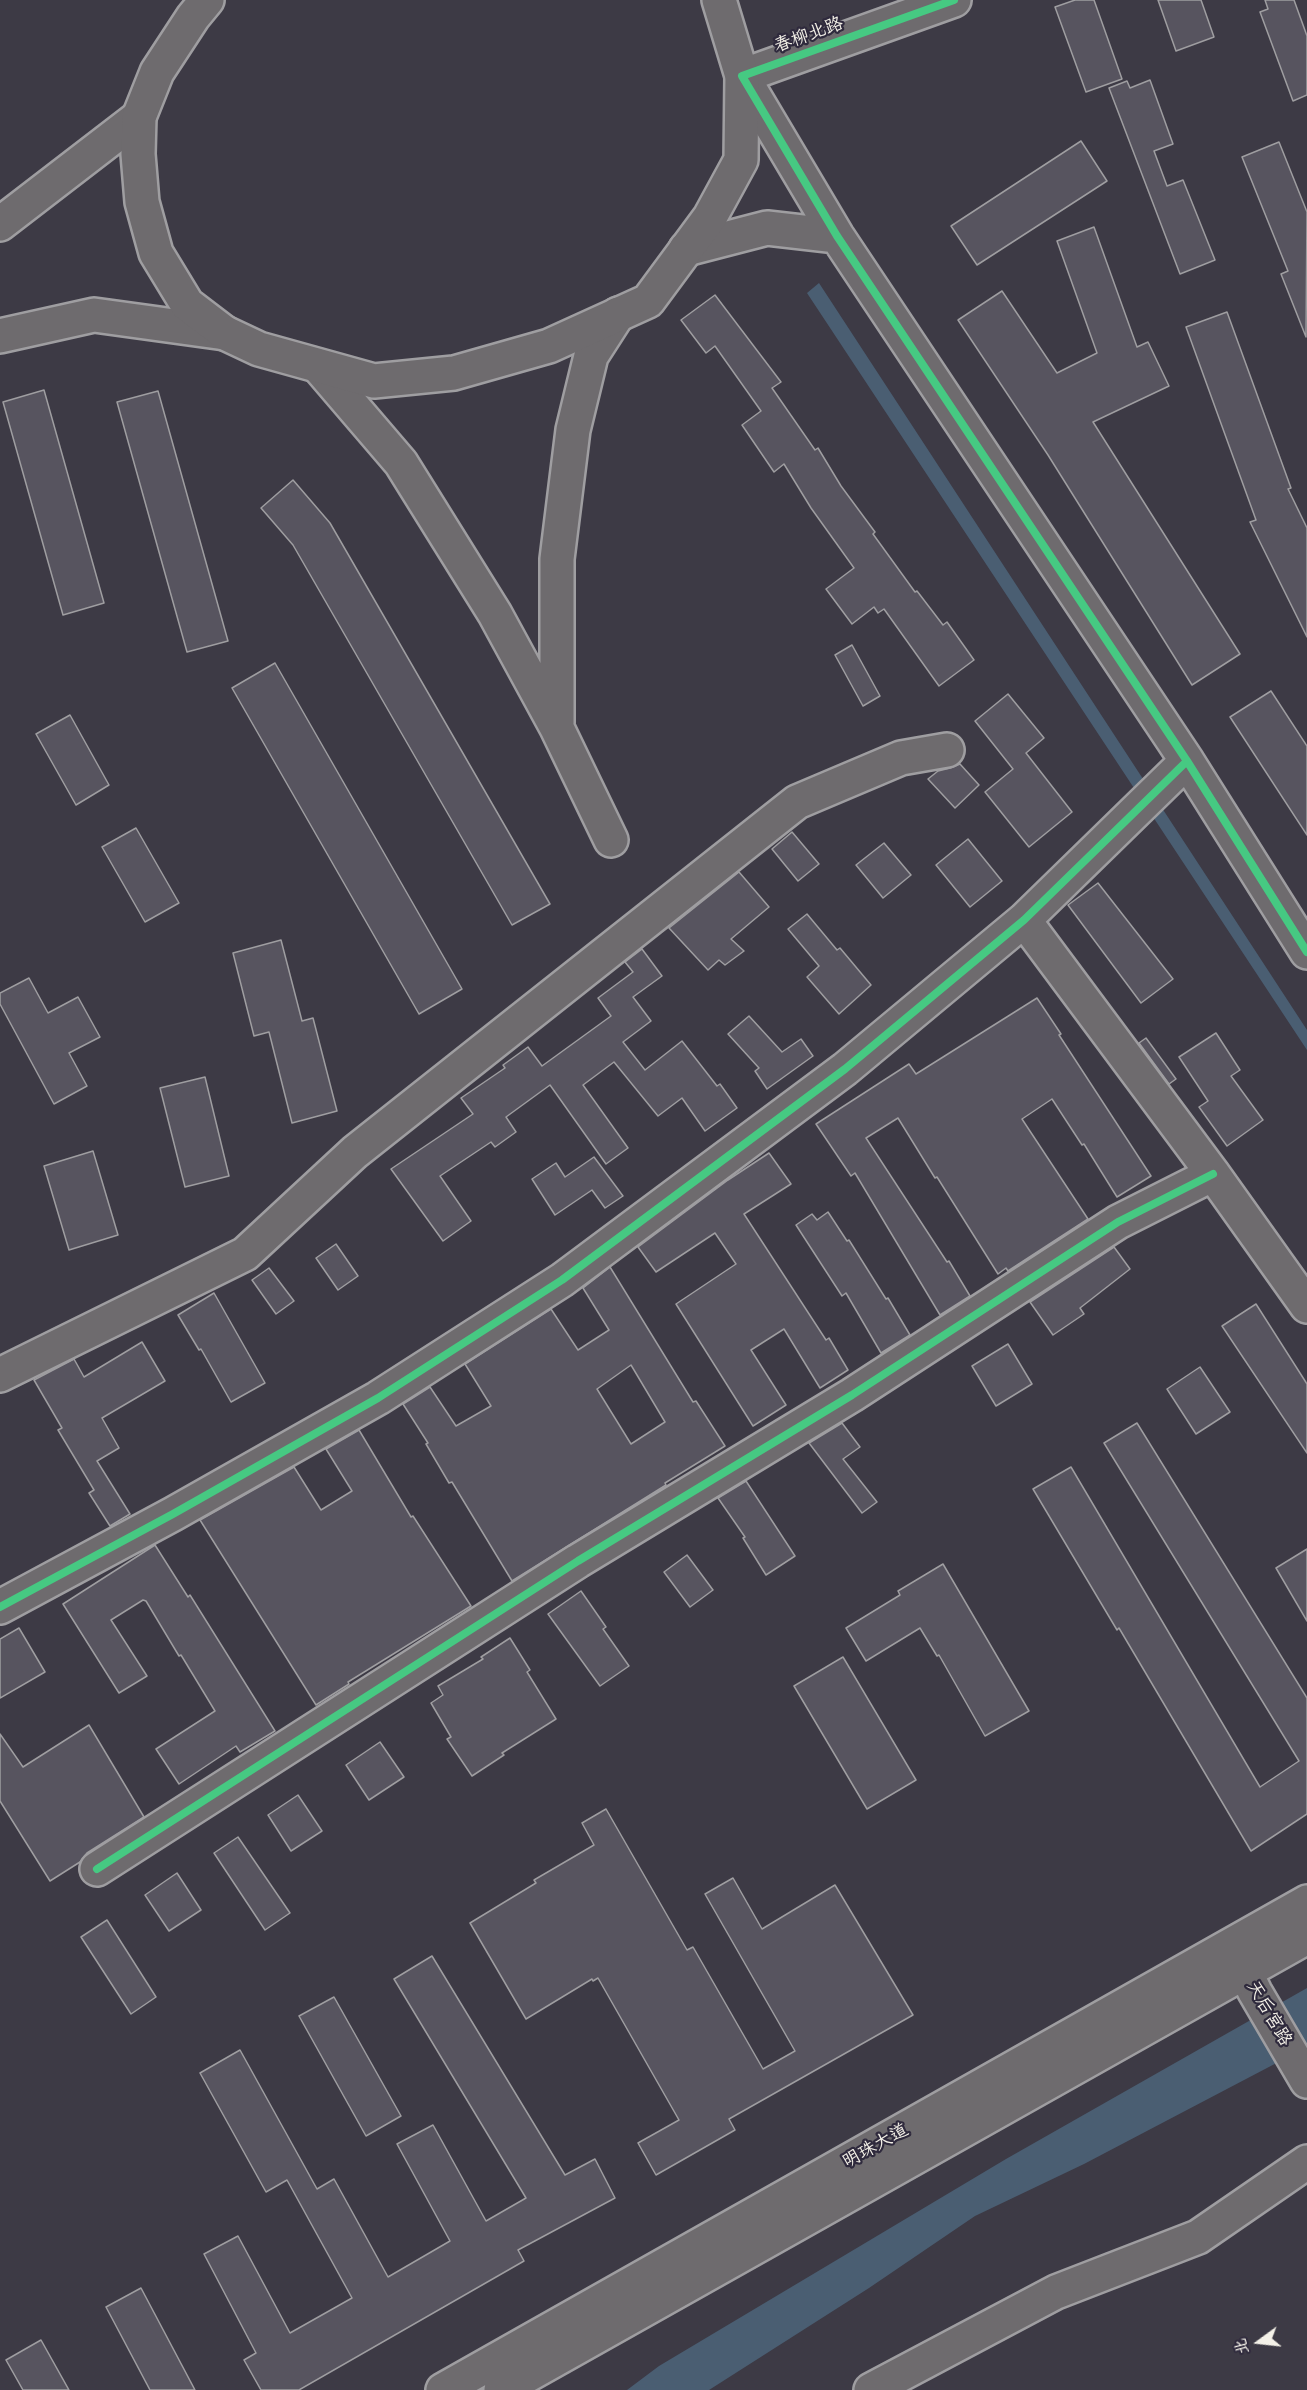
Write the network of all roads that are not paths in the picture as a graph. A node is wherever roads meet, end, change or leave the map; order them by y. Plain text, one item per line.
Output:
1 (207, 0) edge
2 (719, 0) edge
3 (954, 0) edge
4 (742, 76) junction
5 (139, 117) junction
6 (0, 224) edge
7 (837, 236) junction
8 (686, 249) junction
9 (618, 314) junction
10 (225, 333) junction
11 (0, 336) edge
12 (318, 366) junction
13 (556, 728) junction
14 (947, 750) dead end
15 (1181, 767) junction
16 (611, 840) dead end
17 (1024, 920) junction
18 (1307, 952) edge
19 (1213, 1174) junction
20 (1307, 1306) edge
21 (0, 1374) edge
22 (0, 1607) edge
23 (97, 1869) dead end
24 (1307, 1902) edge
25 (1307, 1937) edge
26 (1244, 1970) junction
27 (1304, 2076) edge
28 (1307, 2162) edge
29 (443, 2390) edge
30 (501, 2390) edge
31 (871, 2390) edge

1 - 5 street
2 - 4 street
3 - 4 street, 春柳北路
4 - 7 street
4 - 8 street
5 - 6 street
5 - 10 street
7 - 8 street
7 - 15 street
8 - 9 street
9 - 12 street
9 - 13 street
10 - 11 street
10 - 12 street
12 - 13 street
13 - 16 street
14 - 21 street
15 - 17 street
15 - 18 street
17 - 19 street
17 - 22 street
19 - 20 street
19 - 23 street
24 - 26 street, 明珠大道
25 - 26 street, 明珠大道
26 - 27 street, 天后宫路
26 - 29 street, 明珠大道
26 - 30 street, 明珠大道
28 - 31 street

